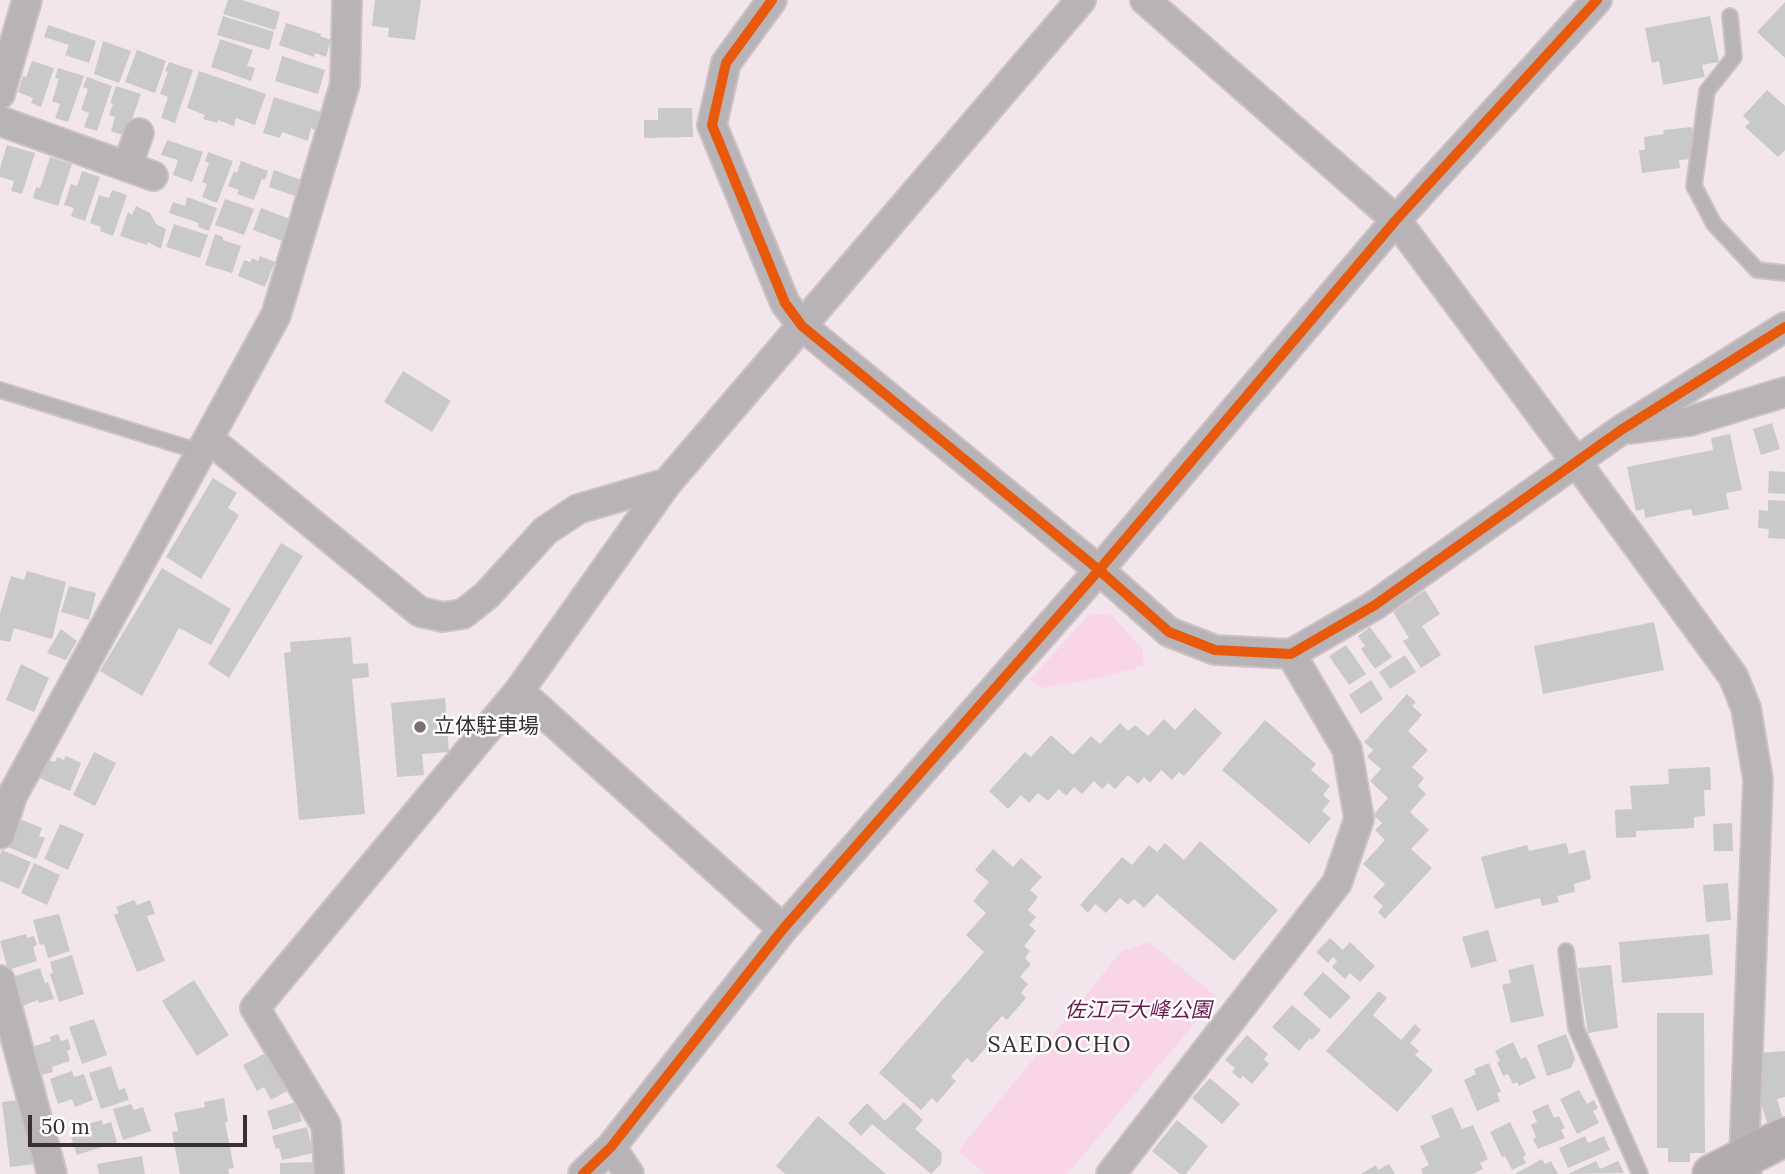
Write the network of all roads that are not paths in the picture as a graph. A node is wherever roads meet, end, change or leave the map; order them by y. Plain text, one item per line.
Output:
1 (27, 0) edge
2 (347, 0) edge
3 (772, 0) edge
4 (1081, 0) edge
5 (1145, 0) edge
6 (1597, 0) edge
7 (1730, 16) dead end
8 (0, 94) edge
9 (0, 121) edge
10 (139, 133) dead end
11 (1396, 220) junction
12 (1785, 273) edge
13 (802, 326) junction
14 (1785, 327) edge
15 (0, 390) edge
16 (1785, 392) edge
17 (1621, 430) junction
18 (205, 445) junction
19 (1577, 463) junction
20 (667, 484) junction
21 (1099, 570) junction
22 (1290, 654) junction
23 (519, 691) junction
24 (0, 834) edge
25 (783, 929) junction
26 (1566, 951) dead end
27 (0, 980) edge
28 (1785, 1137) edge
29 (611, 1147) junction
30 (1735, 1169) edge
31 (52, 1174) edge
32 (330, 1174) edge
33 (583, 1174) edge
34 (629, 1174) edge
35 (1111, 1174) edge
36 (1640, 1174) edge

1 - 8 street
2 - 18 street
3 - 13 street
4 - 13 street
5 - 11 street
6 - 11 street
7 - 12 lane
9 - 10 street
11 - 19 street
11 - 21 street
13 - 20 street
13 - 21 street
14 - 17 street
15 - 18 lane
16 - 17 street
17 - 19 street
18 - 20 street
18 - 24 street
19 - 22 street
19 - 30 street
20 - 23 street
21 - 22 street
21 - 25 street
22 - 35 street
23 - 25 street
23 - 32 street
25 - 29 street
26 - 36 lane
27 - 31 street
28 - 30 main road
29 - 33 street
29 - 34 street

